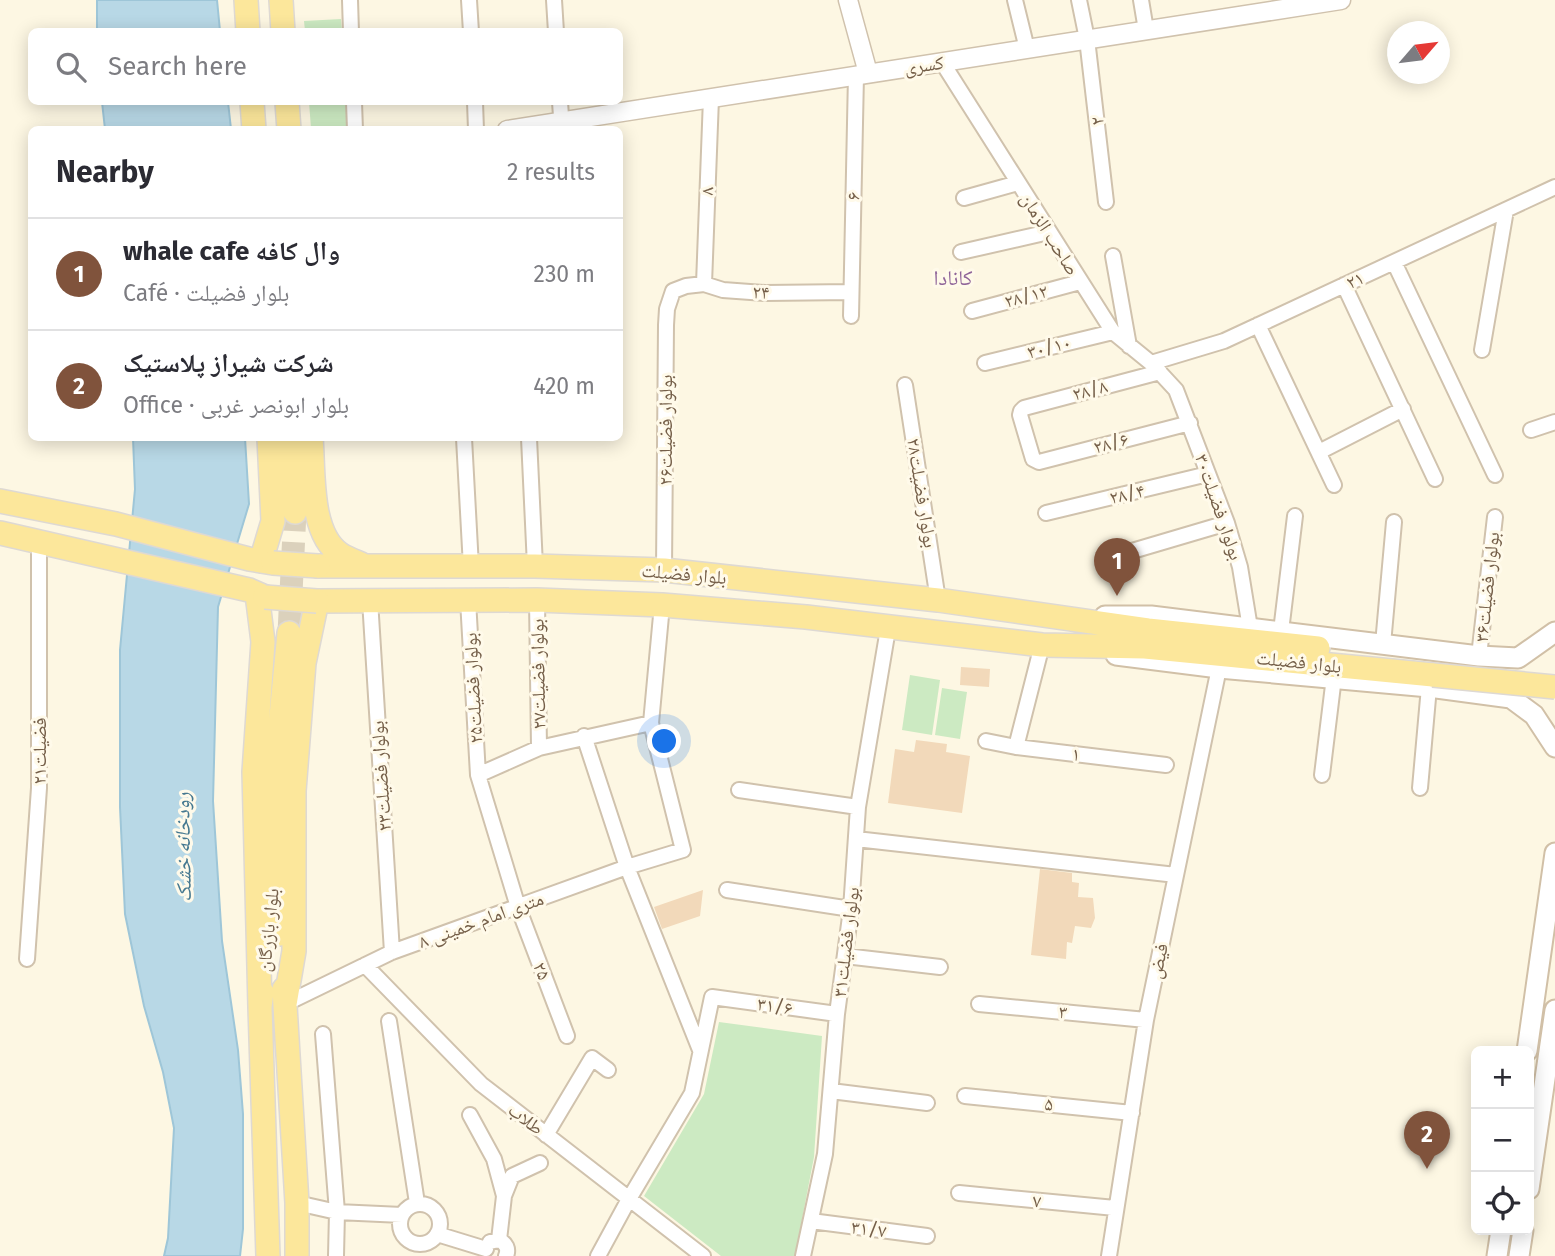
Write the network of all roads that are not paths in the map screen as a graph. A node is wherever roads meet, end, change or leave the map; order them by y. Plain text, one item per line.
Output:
1 (246, 0) edge
2 (281, 0) edge
3 (350, 0) edge
4 (469, 0) edge
5 (554, 0) edge
6 (848, 0) edge
7 (1015, 0) edge
8 (1079, 0) edge
9 (1141, 0) edge
10 (1341, 0) edge
11 (1284, 4) edge
12 (248, 28) edge
13 (283, 28) edge
14 (351, 28) edge
15 (471, 28) edge
16 (556, 28) edge
17 (1146, 30) junction
18 (1087, 39) junction
19 (1027, 49) junction
20 (942, 62) junction
21 (862, 74) junction
22 (711, 98) junction
23 (252, 105) edge
24 (287, 105) edge
25 (354, 105) edge
26 (475, 105) edge
27 (561, 105) edge
28 (562, 125) edge
29 (254, 126) edge
30 (289, 126) edge
31 (355, 126) edge
32 (476, 126) edge
33 (1018, 183) junction
34 (1555, 187) edge
35 (964, 198) dead end
36 (1107, 202) dead end
37 (1506, 210) junction
38 (1049, 232) junction
39 (961, 252) dead end
40 (1113, 256) dead end
41 (1394, 262) junction
42 (1080, 282) junction
43 (704, 284) junction
44 (1344, 285) junction
45 (673, 291) joint
46 (851, 292) junction
47 (972, 311) dead end
48 (851, 316) dead end
49 (1258, 325) junction
50 (1113, 332) junction
51 (1129, 346) junction
52 (1482, 350) dead end
53 (985, 363) dead end
54 (1156, 367) junction
55 (905, 386) dead end
56 (1176, 390) joint
57 (1403, 409) junction
58 (1190, 422) junction
59 (1555, 422) edge
60 (1531, 430) dead end
61 (269, 441) edge
62 (290, 441) edge
63 (312, 441) edge
64 (464, 441) edge
65 (529, 441) edge
66 (1319, 452) junction
67 (1033, 459) joint
68 (1208, 474) junction
69 (1495, 475) dead end
70 (1435, 479) dead end
71 (1334, 485) dead end
72 (0, 501) edge
73 (295, 512) tunnel mouth
74 (1045, 513) dead end
75 (1295, 516) dead end
76 (1495, 517) dead end
77 (1394, 522) dead end
78 (1227, 523) junction
79 (0, 533) edge
80 (39, 542) junction
81 (1122, 554) dead end
82 (261, 561) junction
83 (535, 566) junction
84 (367, 567) junction
85 (471, 568) junction
86 (664, 570) junction
87 (811, 587) junction
88 (257, 594) junction
89 (370, 600) junction
90 (468, 600) junction
91 (537, 600) junction
92 (939, 600) junction
93 (317, 601) junction
94 (662, 605) junction
95 (1049, 615) junction
96 (806, 617) junction
97 (1250, 628) junction
98 (888, 629) junction
99 (1281, 631) junction
100 (1555, 632) edge
101 (289, 633) tunnel mouth
102 (1147, 639) junction
103 (1383, 644) junction
104 (1042, 645) junction
105 (1479, 656) junction
106 (1518, 657) junction
107 (1219, 668) junction
108 (1555, 673) edge
109 (1334, 677) junction
110 (1429, 687) junction
111 (1555, 687) edge
112 (1511, 698) junction
113 (651, 723) junction
114 (583, 736) junction
115 (986, 741) dead end
116 (1016, 747) junction
117 (1555, 747) edge
118 (539, 748) junction
119 (1166, 765) dead end
120 (478, 775) junction
121 (1322, 775) dead end
122 (1420, 788) dead end
123 (739, 790) dead end
124 (858, 807) junction
125 (856, 839) junction
126 (1555, 853) edge
127 (275, 867) junction
128 (627, 867) junction
129 (1176, 875) junction
130 (727, 890) dead end
131 (518, 907) junction
132 (851, 909) junction
133 (392, 952) junction
134 (845, 956) junction
135 (27, 959) dead end
136 (365, 965) junction
137 (940, 967) dead end
138 (285, 1004) junction
139 (979, 1004) dead end
140 (260, 1007) junction
141 (1555, 1010) edge
142 (837, 1014) junction
143 (1146, 1020) junction
144 (389, 1021) dead end
145 (323, 1034) dead end
146 (567, 1036) dead end
147 (1528, 1046) edge
148 (701, 1052) junction
149 (608, 1070) dead end
150 (831, 1091) junction
151 (965, 1096) dead end
152 (928, 1104) dead end
153 (1132, 1113) junction
154 (1547, 1113) edge
155 (470, 1115) dead end
156 (546, 1135) junction
157 (494, 1159) junction
158 (540, 1163) dead end
159 (1533, 1172) edge
160 (512, 1176) junction
161 (959, 1193) dead end
162 (504, 1196) junction
163 (629, 1199) junction
164 (297, 1203) junction
165 (417, 1203) junction
166 (1115, 1208) junction
167 (337, 1212) junction
168 (402, 1214) junction
169 (811, 1222) junction
170 (437, 1234) junction
171 (1500, 1235) edge
172 (1522, 1235) edge
173 (928, 1236) dead end
174 (491, 1248) edge
175 (418, 1250) edge
176 (268, 1256) edge
177 (297, 1256) edge
178 (336, 1256) edge
179 (506, 1256) edge
180 (598, 1256) edge
181 (703, 1256) edge
182 (803, 1256) edge
183 (1108, 1256) edge
184 (1497, 1256) edge
185 (1519, 1256) edge

1 - 12 main road
2 - 13 main road
3 - 14 street
4 - 15 street
5 - 16 street
6 - 21 street
7 - 19 street
8 - 18 street, ۲
9 - 17 street
10 - 11 street, کسری
11 - 17 street, کسری
17 - 18 street, کسری
18 - 19 street, کسری
18 - 36 street, ۲
19 - 20 street, کسری
20 - 21 street, کسری
20 - 33 street, صاحب الزمان
21 - 22 street, کسری
21 - 46 street, ۶
22 - 28 street, کسری
22 - 43 street, ۸
23 - 29 main road
24 - 30 main road
25 - 31 street
26 - 32 street
27 - 28 street
33 - 35 street
33 - 38 street, صاحب الزمان
34 - 37 street, ۲۱
37 - 41 street, ۲۱
37 - 52 street
38 - 39 street
38 - 42 street, صاحب الزمان
40 - 51 street
41 - 44 street, ۲۱
41 - 69 street
42 - 47 street, ۲۸/۱۲
42 - 50 street, صاحب الزمان
43 - 45 street, ۲۴
43 - 46 street, ۲۴
44 - 49 street, ۲۱
44 - 57 street
45 - 86 street, بولوار فضیلت۲۶
46 - 48 street, ۶
49 - 54 street, ۲۱
49 - 66 street
50 - 51 street, صاحب الزمان
50 - 53 street, ۳۰/۱۰
51 - 54 street, صاحب الزمان
54 - 56 street, صاحب الزمان
54 - 67 street, ۲۸/۸
55 - 92 street, بولوار فضیلت۲۸
56 - 58 street, بولوار فضیلت۳۰
57 - 66 street
57 - 70 street
58 - 67 street, ۲۸/۶
58 - 68 street, بولوار فضیلت۳۰
59 - 60 street
61 - 82 main road
62 - 73 main road
63 - 84 main road
64 - 85 street
65 - 83 street
66 - 71 street
68 - 74 street, ۲۸/۴
68 - 78 street, بولوار فضیلت۳۰
72 - 82 main road, بلوار فضیلت
75 - 99 street
76 - 105 street, بولوار فضیلت۳۶
77 - 103 street
78 - 81 street
78 - 97 street, بولوار فضیلت۳۰
79 - 80 main road, بلوار فضیلت
80 - 88 main road, بلوار فضیلت
80 - 135 street, فضیلت۲۱
82 - 84 main road, بلوار فضیلت, bridge
83 - 85 main road, بلوار فضیلت
83 - 86 main road, بلوار فضیلت
84 - 85 main road, بلوار فضیلت
86 - 87 main road, بلوار فضیلت
87 - 92 main road, بلوار فضیلت
87 - 96 main road
88 - 93 main road, بلوار فضیلت, bridge
88 - 140 main road
89 - 90 main road, بلوار فضیلت
89 - 93 main road, بلوار فضیلت
89 - 133 street, بولوار فضیلت۲۳
90 - 91 main road, بلوار فضیلت
90 - 120 street, بولوار فضیلت۲۵
91 - 94 main road, بلوار فضیلت
91 - 118 street, بولوار فضیلت۲۷
92 - 95 main road, بلوار فضیلت
93 - 138 main road
94 - 96 main road, بلوار فضیلت
94 - 113 street
95 - 97 main road, بلوار فضیلت
95 - 102 main road, بلوار فضیلت
96 - 98 main road, بلوار فضیلت
97 - 99 main road, بلوار فضیلت
98 - 104 main road, بلوار فضیلت
98 - 124 street, بولوار فضیلت۳۱
99 - 103 main road, بلوار فضیلت
100 - 106 main road
101 - 127 main road
102 - 104 main road, بلوار فضیلت
102 - 108 main road, بلوار فضیلت
102 - 111 main road, بلوار فضیلت, bridge
103 - 105 main road, بلوار فضیلت
104 - 107 main road, بلوار فضیلت
104 - 116 street
105 - 106 main road, بلوار فضیلت
106 - 112 main road
107 - 109 main road, بلوار فضیلت
107 - 129 street, فیض
109 - 110 main road, بلوار فضیلت
109 - 121 street
110 - 112 main road, بلوار فضیلت
110 - 122 street
112 - 117 main road
113 - 114 street
113 - 128 street, ۸ متری امام خمینی
114 - 118 street
114 - 128 street
115 - 116 street, ۱
116 - 119 street, ۱
118 - 120 street
120 - 131 street, بولوار فضیلت۲۵
123 - 124 street
124 - 125 street, بولوار فضیلت۳۱
125 - 129 street
125 - 132 street, بولوار فضیلت۳۱
126 - 147 main road
127 - 138 main road, بلوار بازرگان
127 - 140 main road, بلوار بازرگان
128 - 131 street, ۸ متری امام خمینی
128 - 148 street
129 - 143 street, فیض
130 - 132 street
131 - 133 street, ۸ متری امام خمینی
131 - 146 street, ۲۵
132 - 134 street, بولوار فضیلت۳۱
133 - 136 street, ۸ متری امام خمینی
134 - 137 street
134 - 142 street, بولوار فضیلت۳۱
136 - 138 street, ۸ متری امام خمینی
136 - 156 street, طلاب
138 - 164 main road, بلوار بازرگان
139 - 143 street, ۳
140 - 176 main road, بلوار بازرگان
141 - 154 main road
142 - 148 street, ۳۱/۶
142 - 150 street, بولوار فضیلت۳۱
143 - 153 street, فیض
144 - 165 street
145 - 167 street
148 - 163 street
149 - 156 street
150 - 152 street
150 - 169 street, بولوار فضیلت۳۱
151 - 153 street, ۵
153 - 166 street, فیض
154 - 159 main road
155 - 157 street
156 - 163 street, طلاب
157 - 160 street
157 - 162 street
158 - 160 street
160 - 162 street
161 - 166 street, ۷
162 - 174 street
163 - 180 street
163 - 181 street, طلاب
164 - 167 street
164 - 177 main road, بلوار بازرگان
165 - 168 street
165 - 170 street
166 - 183 street, فیض
167 - 168 street
167 - 178 street
168 - 175 street
169 - 173 street, ۳۱/۷
169 - 182 street, بولوار فضیلت۳۱
170 - 174 street
170 - 175 street
171 - 184 main road
172 - 185 main road
174 - 179 street

